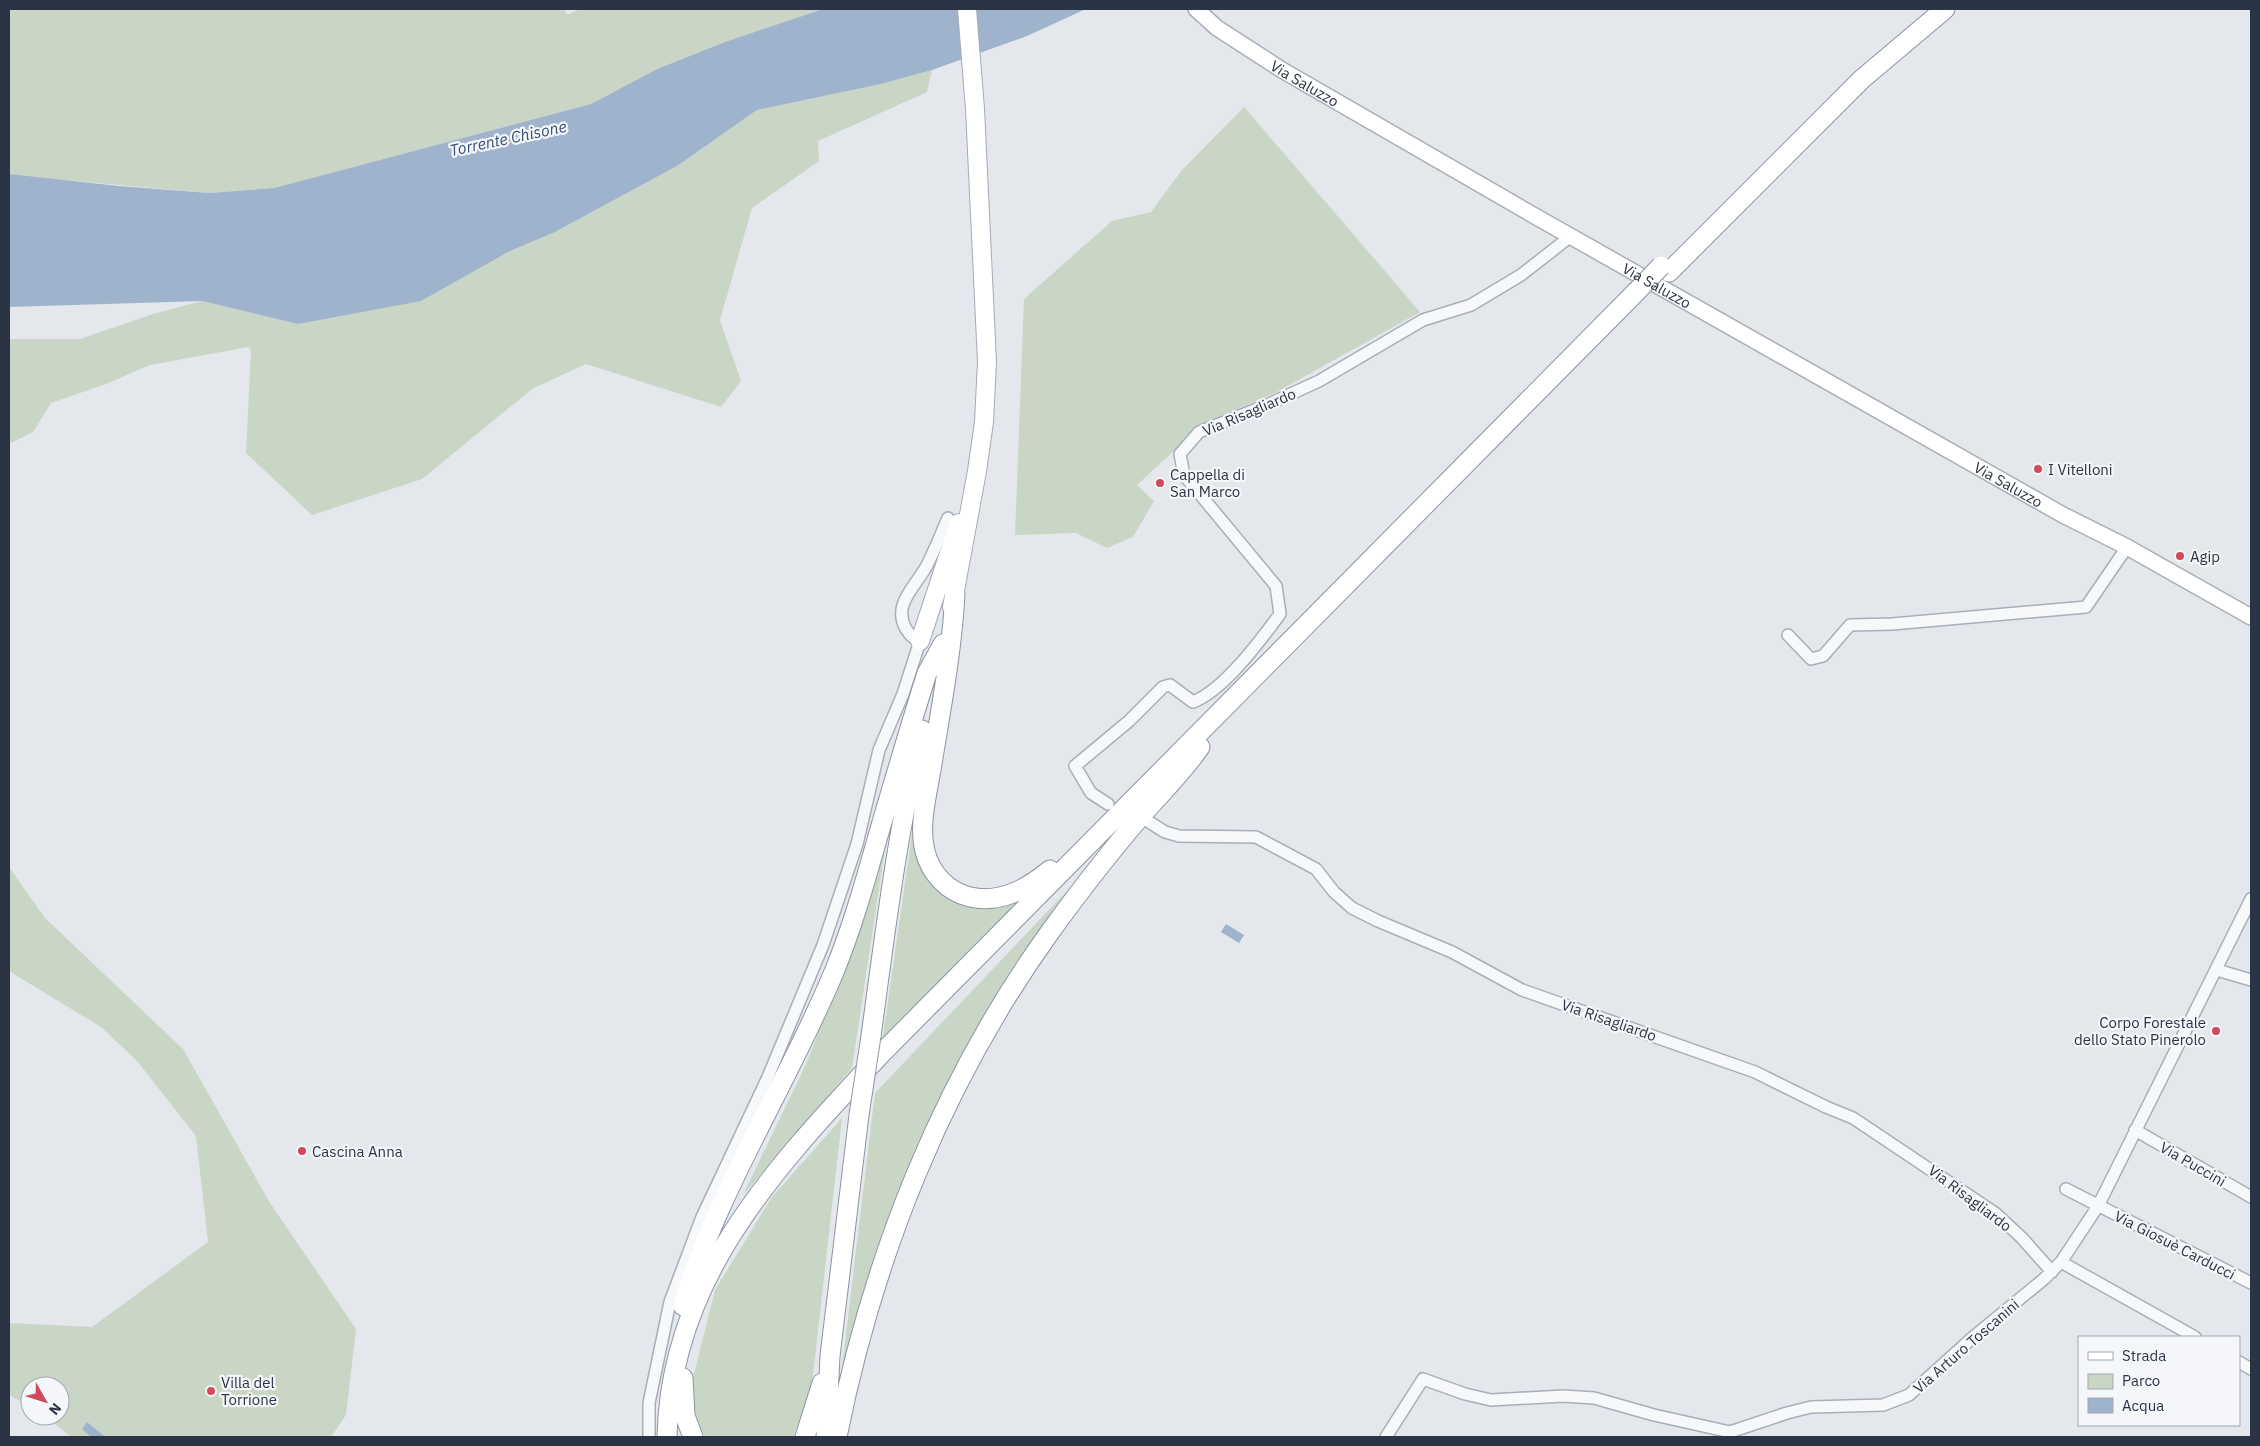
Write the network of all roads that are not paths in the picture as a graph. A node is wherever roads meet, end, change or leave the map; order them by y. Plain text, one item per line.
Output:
1 (967, 9) edge
2 (1196, 9) edge
3 (1930, 9) edge
4 (1945, 9) edge
5 (1571, 236) junction
6 (1665, 269) junction
7 (977, 471) junction
8 (948, 518) dead end
9 (2128, 547) junction
10 (955, 594) junction
11 (2251, 617) edge
12 (1788, 634) dead end
13 (920, 642) junction
14 (943, 644) junction
15 (1194, 745) junction
16 (1108, 804) dead end
17 (1146, 820) dead end
18 (2251, 899) edge
19 (2217, 970) junction
20 (2251, 980) edge
21 (2135, 1130) junction
22 (2066, 1189) dead end
23 (2251, 1197) edge
24 (2098, 1206) junction
25 (2061, 1262) junction
26 (2052, 1272) junction
27 (2251, 1283) edge
28 (2193, 1336) edge
29 (830, 1356) junction
30 (2240, 1363) edge
31 (2251, 1369) edge
32 (649, 1437) edge
33 (661, 1437) edge
34 (667, 1437) edge
35 (693, 1437) edge
36 (805, 1437) edge
37 (826, 1437) edge
38 (837, 1437) edge
39 (1386, 1437) edge

1 - 7 main road
2 - 5 main road, Via Saluzzo
3 - 6 highway
4 - 6 highway
5 - 9 main road, Via Saluzzo
5 - 16 street, Via Risagliardo
6 - 15 highway, bridge
7 - 10 main road
7 - 13 main road
8 - 13 street
9 - 11 main road, Via Saluzzo
9 - 12 street
10 - 14 main road
10 - 15 highway
13 - 32 street
14 - 29 highway, bridge
14 - 33 highway
15 - 34 highway
15 - 35 highway
15 - 38 highway
17 - 26 street, Via Risagliardo
18 - 19 street, Via Arturo Toscanini
19 - 20 street
19 - 21 street, Via Arturo Toscanini
21 - 23 street, Via Puccini
21 - 24 street, Via Arturo Toscanini
22 - 24 street
24 - 25 street, Via Arturo Toscanini
24 - 27 street, Via Giosuè Carducci
25 - 26 street, Via Arturo Toscanini
25 - 28 street
26 - 39 street, Via Arturo Toscanini
29 - 36 highway
29 - 37 highway
30 - 31 street

